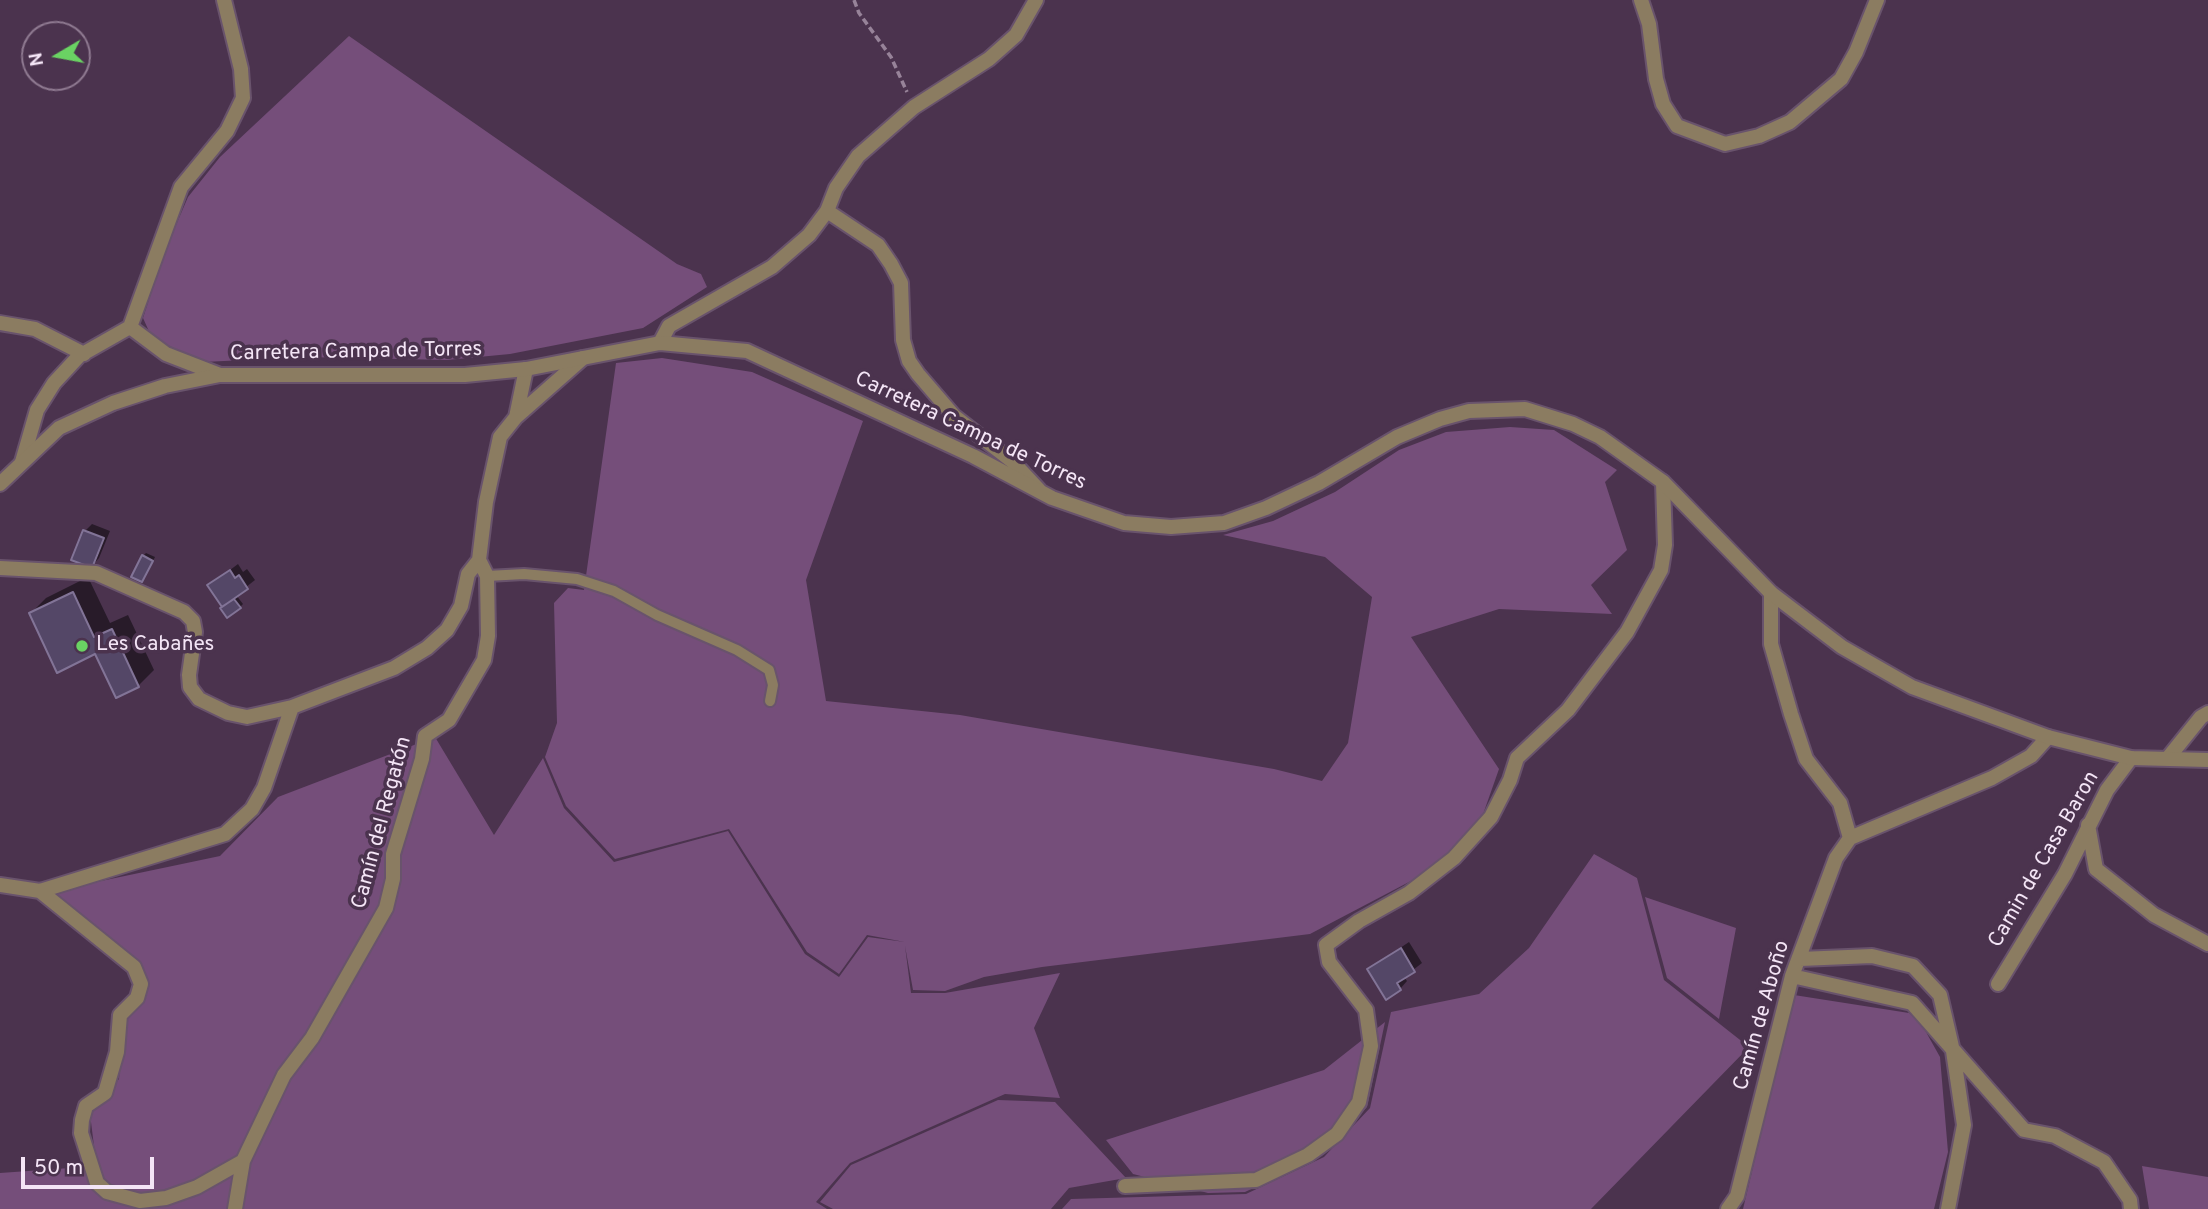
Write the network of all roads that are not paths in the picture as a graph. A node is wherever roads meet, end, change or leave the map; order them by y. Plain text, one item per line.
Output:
1 (224, 0) edge
2 (1036, 0) edge
3 (1641, 0) edge
4 (1877, 0) edge
5 (827, 211) junction
6 (0, 323) edge
7 (130, 327) junction
8 (660, 344) junction
9 (84, 354) junction
10 (583, 358) junction
11 (526, 369) junction
12 (220, 375) junction
13 (516, 417) junction
14 (22, 462) junction
15 (1663, 482) junction
16 (0, 484) edge
17 (1040, 492) junction
18 (479, 560) junction
19 (0, 568) edge
20 (487, 576) junction
21 (1771, 593) junction
22 (770, 701) dead end
23 (292, 707) junction
24 (2208, 713) edge
25 (2048, 737) junction
26 (2131, 758) junction
27 (2168, 758) junction
28 (2208, 760) edge
29 (2088, 825) junction
30 (1850, 838) junction
31 (0, 885) edge
32 (40, 891) junction
33 (2208, 944) edge
34 (1800, 959) junction
35 (1792, 976) junction
36 (1998, 984) dead end
37 (1953, 1051) junction
38 (243, 1161) junction
39 (1125, 1186) dead end
40 (236, 1209) edge
41 (1728, 1209) edge
42 (1948, 1209) edge
43 (2131, 1209) edge

1 - 7 street
2 - 5 street
3 - 4 street
5 - 8 street
5 - 17 street
6 - 9 street
7 - 9 street
7 - 12 street
8 - 10 street, Carretera Campa de Torres
8 - 17 street, Carretera Campa de Torres
9 - 14 street
10 - 11 street, Carretera Campa de Torres
10 - 13 street
11 - 12 street, Carretera Campa de Torres
11 - 13 street
12 - 14 street, Carretera Campa de Torres
13 - 18 street
14 - 16 street, Carretera Campa de Torres
15 - 17 street, Carretera Campa de Torres
15 - 21 street, Carretera Campa de Torres
15 - 39 street
18 - 20 street, Camín del Regatón
18 - 23 street
19 - 23 street
20 - 22 lane
20 - 38 street, Camín del Regatón
21 - 25 street, Carretera Campa de Torres
21 - 30 street
23 - 32 street
24 - 27 street
25 - 26 street, Carretera Campa de Torres
25 - 30 street
26 - 27 street, Carretera Campa de Torres
26 - 29 street, Camin de Casa Baron
27 - 28 street, Carretera Campa de Torres
29 - 33 street
29 - 36 street, Camin de Casa Baron
30 - 34 street, Camín de Aboño
31 - 32 street
32 - 38 street
34 - 35 street, Camín de Aboño
34 - 37 street
35 - 37 street
35 - 41 street, Camín de Aboño
37 - 42 street
37 - 43 street
38 - 40 street, Camín del Regatón

